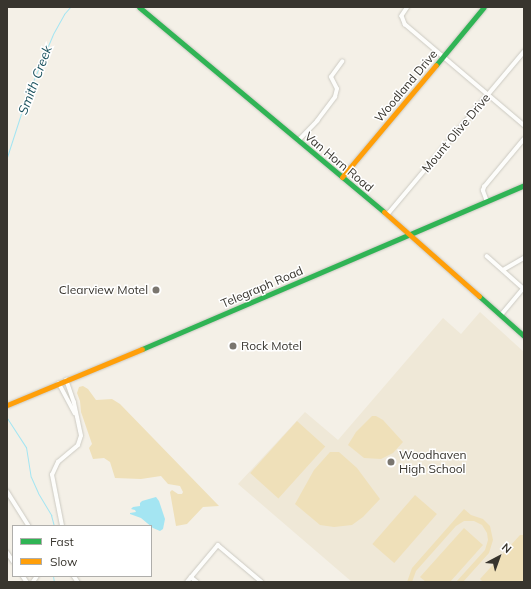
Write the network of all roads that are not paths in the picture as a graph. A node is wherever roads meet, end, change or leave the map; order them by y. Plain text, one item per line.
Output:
1 (139, 7) edge
2 (408, 7) edge
3 (484, 7) edge
4 (524, 52) edge
5 (443, 57) junction
6 (342, 62) dead end
7 (488, 95) junction
8 (524, 125) edge
9 (524, 139) edge
10 (298, 141) junction
11 (342, 177) junction
12 (524, 185) edge
13 (486, 202) junction
14 (387, 215) junction
15 (410, 234) junction
16 (487, 256) dead end
17 (524, 258) edge
18 (503, 270) junction
19 (524, 289) edge
20 (501, 315) junction
21 (524, 336) edge
22 (66, 380) junction
23 (59, 383) junction
24 (7, 404) edge
25 (76, 415) junction
26 (7, 491) edge
27 (28, 525) edge
28 (62, 525) edge
29 (191, 577) junction
30 (187, 582) edge
31 (197, 582) edge
32 (262, 582) edge

1 - 10 main road, Van Horn Road
2 - 5 street
3 - 5 main road, Woodland Drive
4 - 7 street, Mount Olive Drive
5 - 7 street
5 - 11 main road, Woodland Drive
6 - 10 street
7 - 8 street
7 - 14 street, Mount Olive Drive
9 - 13 street
10 - 11 main road, Van Horn Road
11 - 14 main road, Van Horn Road
12 - 13 main road, Telegraph Road
13 - 15 main road, Telegraph Road
14 - 15 main road, Van Horn Road
15 - 20 main road, Van Horn Road
15 - 22 main road, Telegraph Road
16 - 18 street
17 - 18 street
18 - 19 street
19 - 20 street
20 - 21 main road, Van Horn Road
22 - 23 main road, Telegraph Road
22 - 25 street
23 - 24 main road, Telegraph Road
23 - 25 street
25 - 28 street
26 - 27 street
29 - 30 street
29 - 31 street
29 - 32 street

